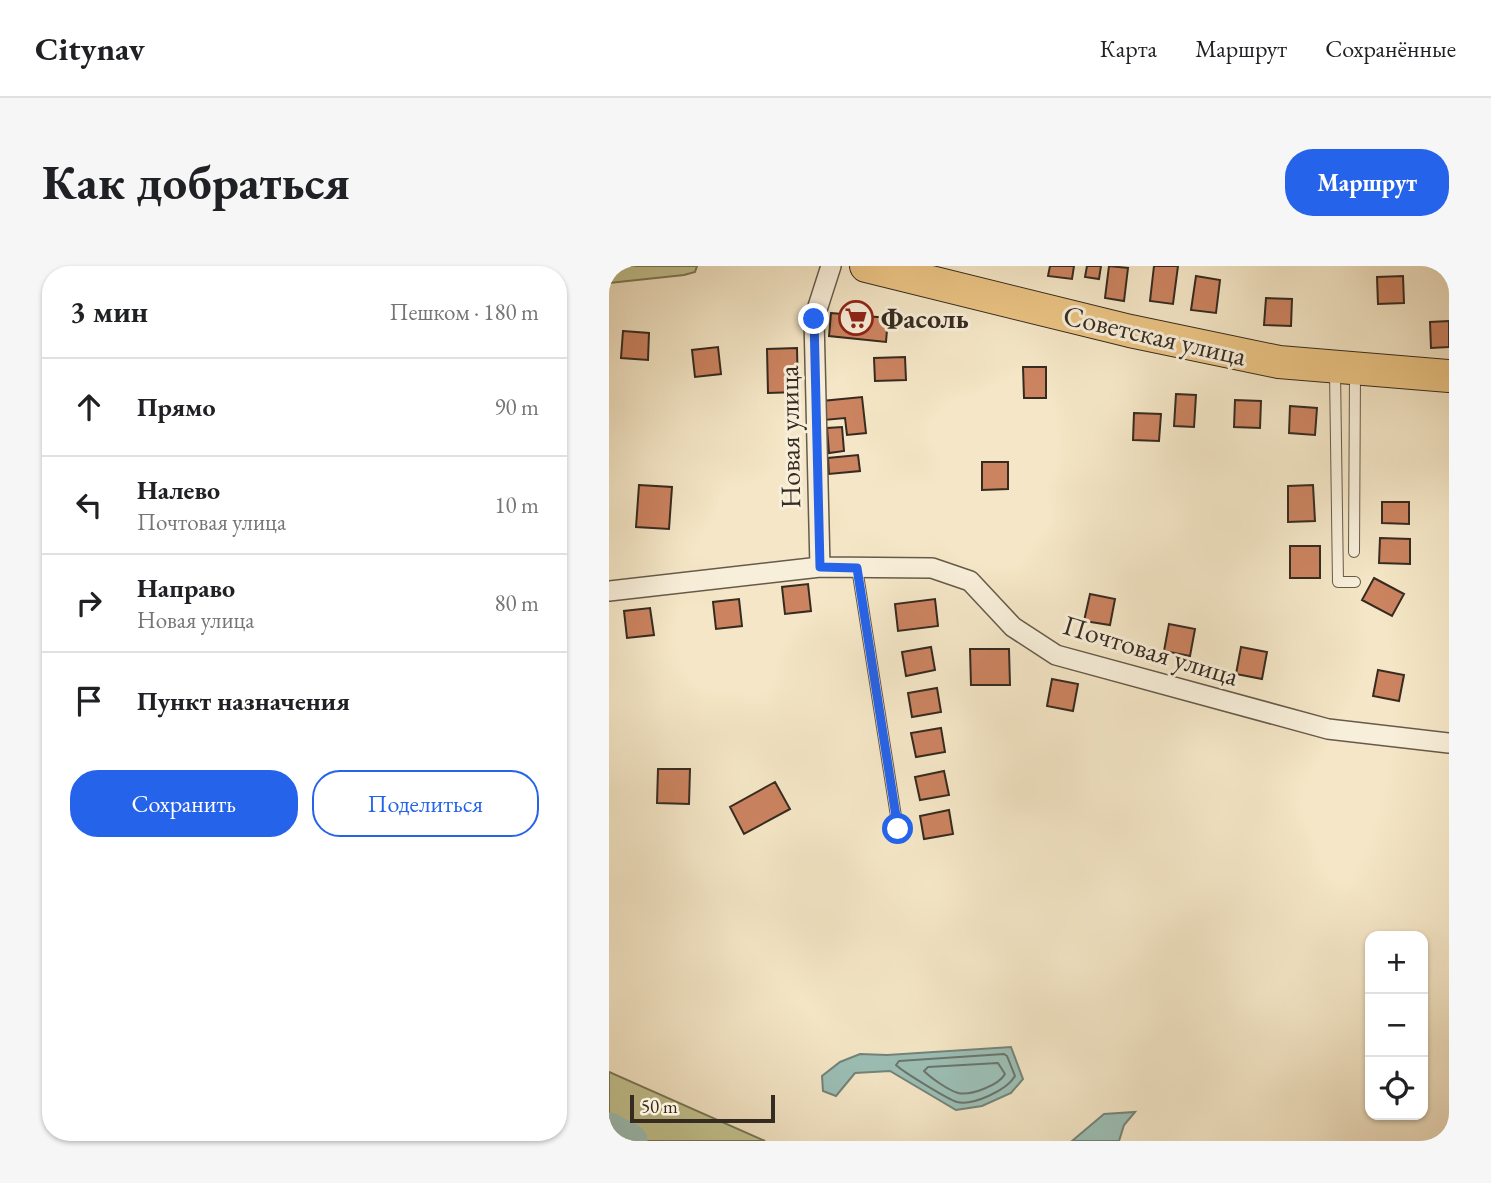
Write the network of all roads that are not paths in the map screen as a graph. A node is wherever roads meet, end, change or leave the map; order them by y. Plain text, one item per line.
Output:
1 (831, 266) edge
2 (866, 266) edge
3 (1345, 367) junction
4 (1449, 376) edge
5 (1354, 552) dead end
6 (820, 567) junction
7 (857, 568) junction
8 (1355, 582) dead end
9 (609, 591) edge
10 (1449, 743) edge
11 (898, 829) dead end

1 - 6 street, Новая улица
2 - 3 main road, Советская улица
3 - 4 main road, Советская улица
3 - 5 lane
3 - 8 lane
6 - 7 street, Почтовая улица
6 - 9 street, Почтовая улица
7 - 10 street, Почтовая улица
7 - 11 lane

